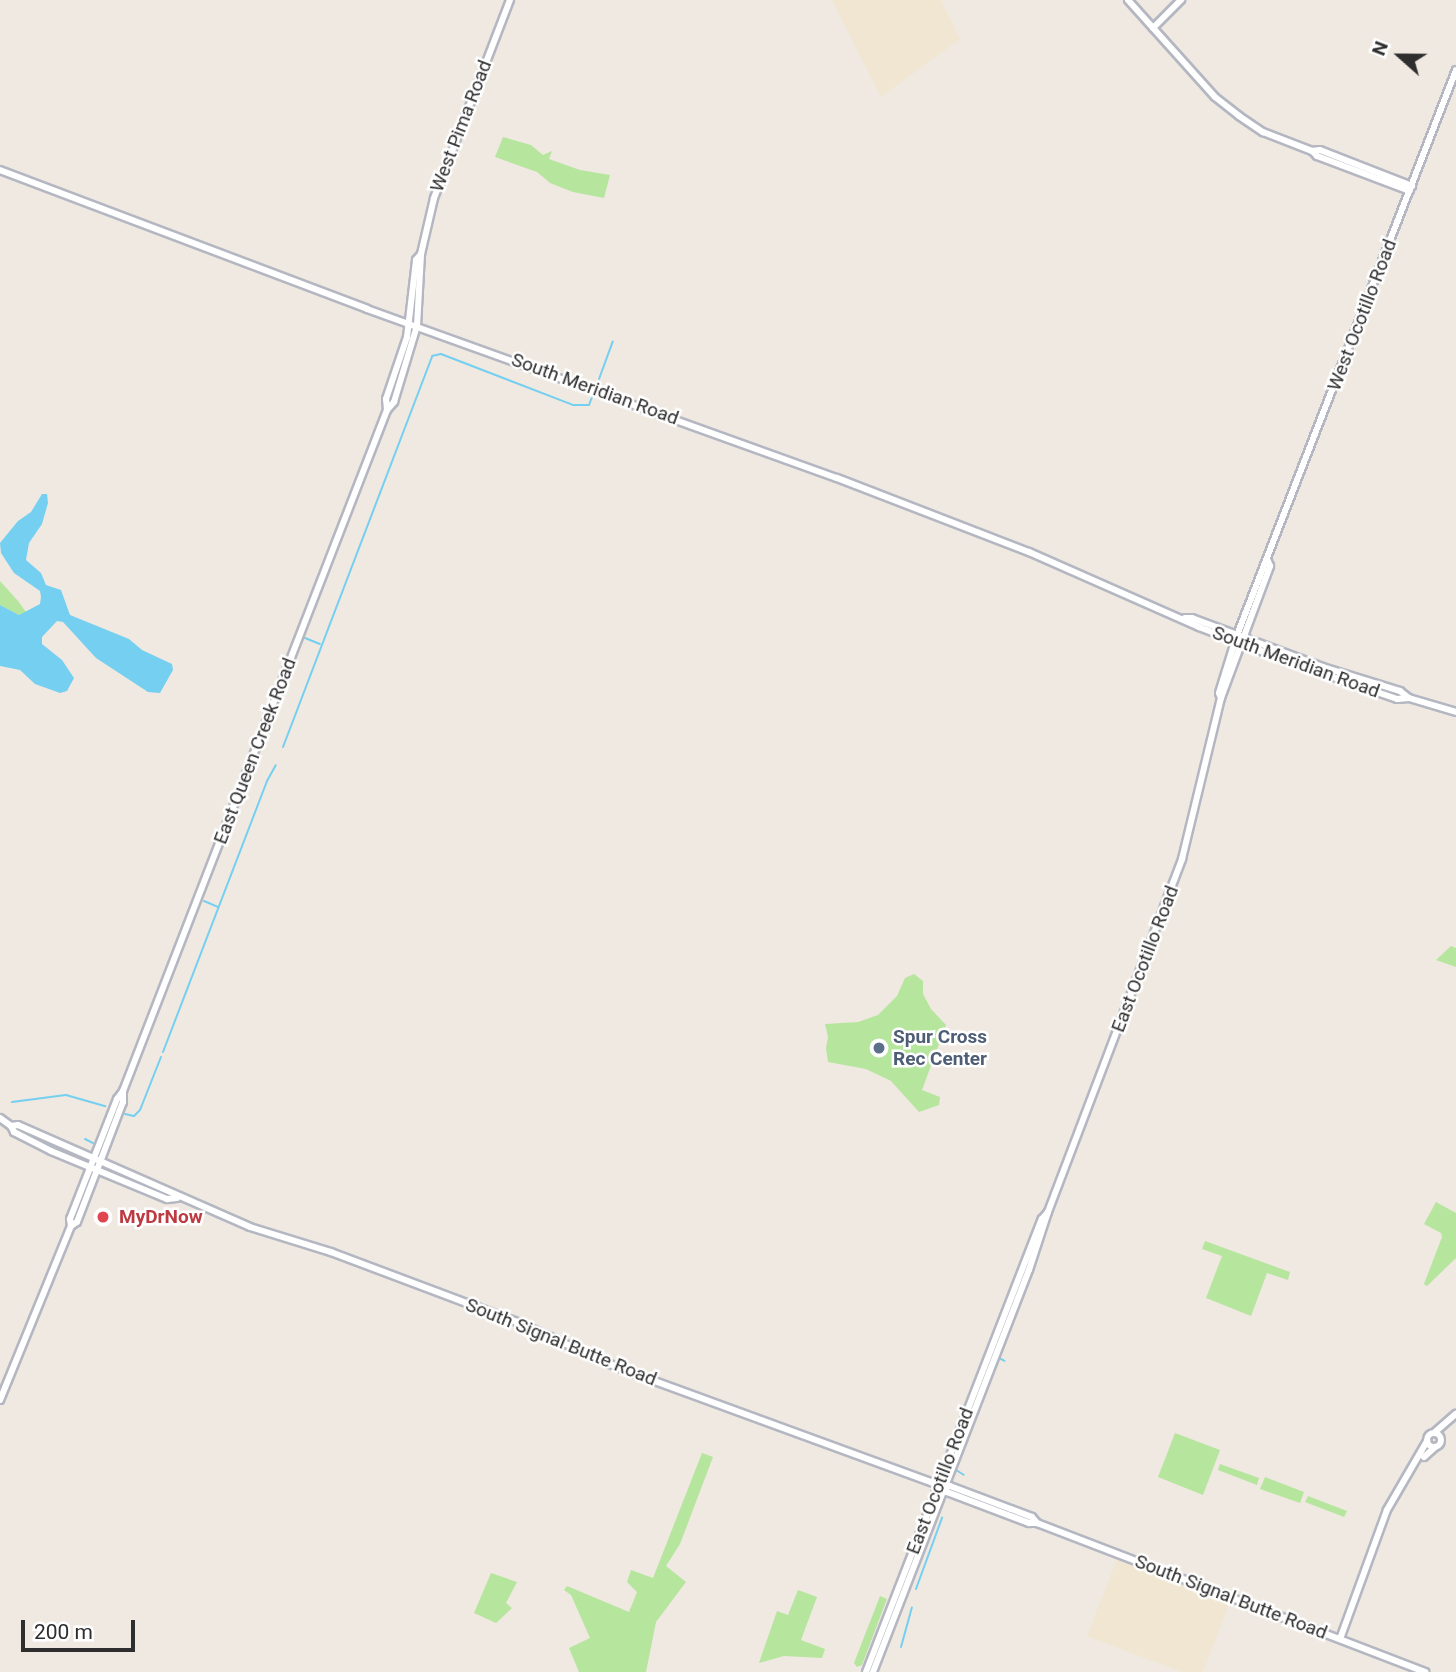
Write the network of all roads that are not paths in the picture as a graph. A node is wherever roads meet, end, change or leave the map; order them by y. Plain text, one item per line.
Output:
1 (510, 0) edge
2 (1128, 0) edge
3 (1181, 0) edge
4 (1153, 28) junction
5 (1456, 70) edge
6 (1312, 151) junction
7 (0, 170) edge
8 (1411, 189) junction
9 (413, 324) junction
10 (1239, 639) junction
11 (1221, 698) joint
12 (1454, 715) edge
13 (0, 1118) edge
14 (11, 1126) junction
15 (98, 1160) junction
16 (94, 1169) junction
17 (177, 1198) junction
18 (0, 1400) edge
19 (1456, 1414) edge
20 (1456, 1420) edge
21 (1435, 1432) junction
22 (1442, 1440) junction
23 (1427, 1441) junction
24 (1435, 1447) junction
25 (941, 1486) junction
26 (1340, 1639) junction
27 (866, 1672) edge
28 (873, 1672) edge
29 (1425, 1672) edge

1 - 9 street, West Pima Road
2 - 4 street
3 - 4 street
4 - 6 street
5 - 8 street, West Ocotillo Road
6 - 8 street
6 - 8 street
7 - 9 street, South Meridian Road
8 - 10 street, West Ocotillo Road
9 - 10 street, South Meridian Road
9 - 15 street, East Queen Creek Road
10 - 11 street, West Ocotillo Road
10 - 12 street, South Meridian Road
11 - 25 street, East Ocotillo Road
13 - 14 street, South Signal Butte Road
14 - 15 street, South Signal Butte Road
14 - 16 street, South Signal Butte Road
15 - 16 street, East Queen Creek Road
15 - 17 street, South Signal Butte Road
16 - 17 street, South Signal Butte Road
16 - 18 street, East Queen Creek Road
17 - 25 street, South Signal Butte Road
19 - 21 street
20 - 22 street
21 - 22 street
21 - 23 street
22 - 24 street
23 - 24 street
23 - 26 street
24 - 26 street
25 - 26 street, South Signal Butte Road
25 - 27 street, East Ocotillo Road
25 - 28 street, East Ocotillo Road
26 - 29 street, South Signal Butte Road

